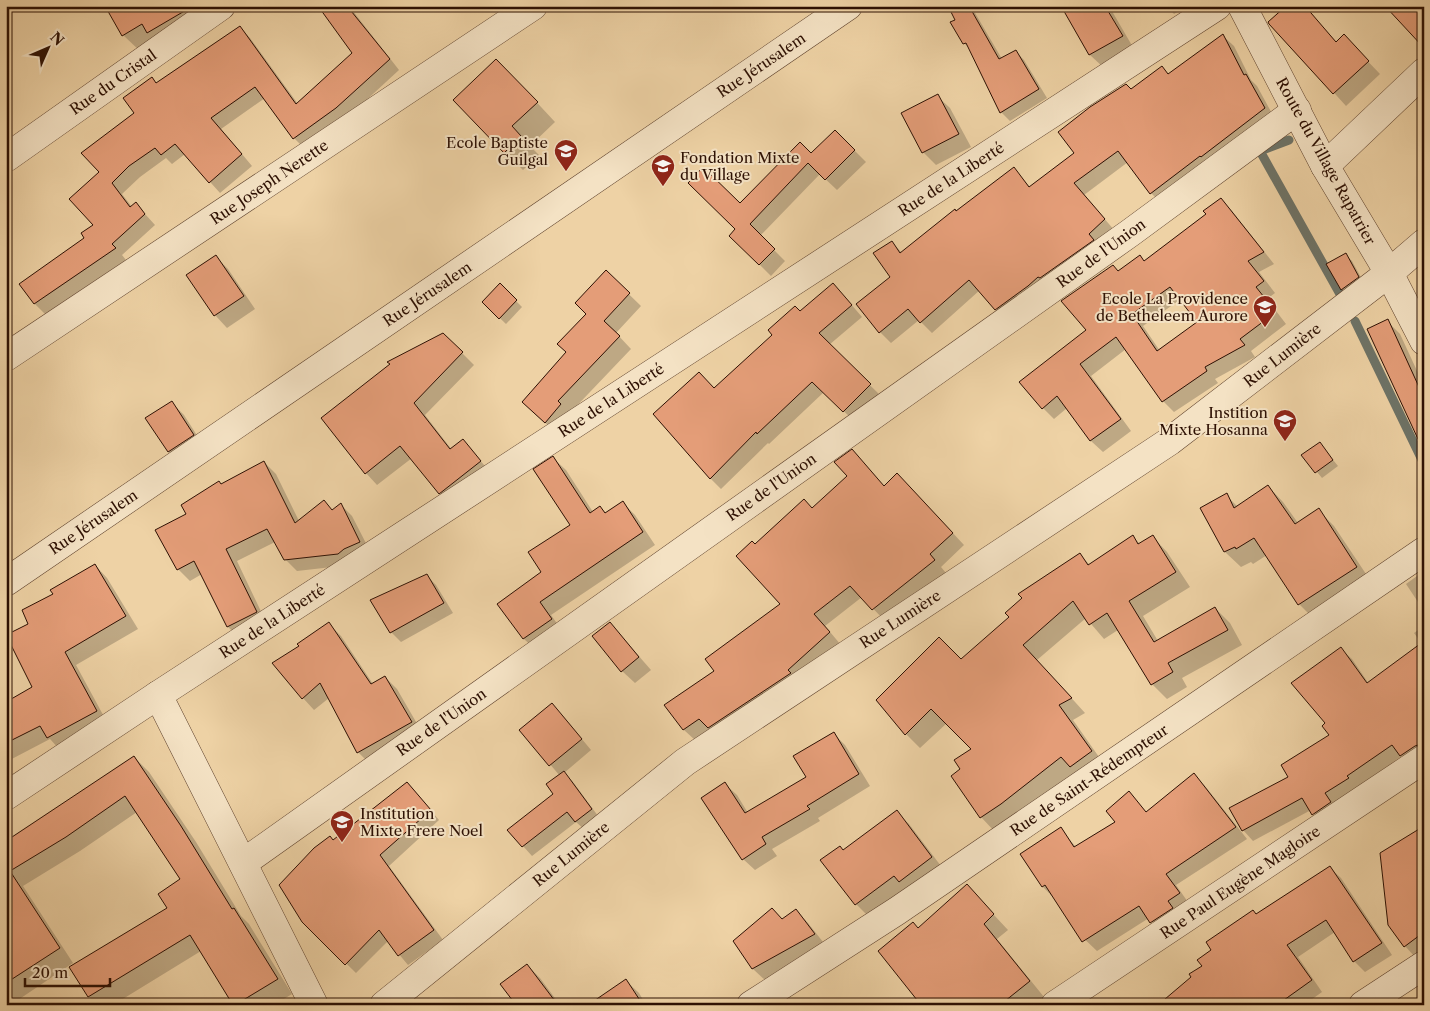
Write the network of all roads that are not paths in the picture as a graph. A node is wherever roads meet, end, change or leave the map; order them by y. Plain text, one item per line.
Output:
1 (221, 6) edge
2 (533, 6) edge
3 (848, 6) edge
4 (1217, 6) edge
5 (1242, 6) edge
6 (1424, 72) edge
7 (1297, 110) junction
8 (6, 158) edge
9 (1325, 166) junction
10 (1424, 243) edge
11 (1389, 273) junction
12 (1424, 341) edge
13 (6, 357) edge
14 (1424, 551) edge
15 (6, 582) edge
16 (158, 695) junction
17 (1424, 759) edge
18 (6, 796) edge
19 (242, 862) junction
20 (1424, 965) edge
21 (314, 1005) edge
22 (384, 1005) edge
23 (751, 1005) edge
24 (1056, 1005) edge
25 (1363, 1005) edge

1 - 8 street, Rue du Cristal
2 - 13 street, Rue Joseph Nerette
3 - 15 street, Rue Jérusalem
4 - 16 street, Rue de la Liberté
5 - 7 street, Route du Village Rapatrier
6 - 9 street
7 - 9 street, Route du Village Rapatrier
7 - 19 street, Rue de l'Union
9 - 11 street, Route du Village Rapatrier
10 - 11 street, Rue Lumière
11 - 12 street, Route du Village Rapatrier
11 - 22 street, Rue Lumière
14 - 23 street, Rue de Saint-Rédempteur
16 - 18 street, Rue de la Liberté
16 - 19 street
17 - 24 street, Rue Paul Eugène Magloire
19 - 21 street
20 - 25 street

